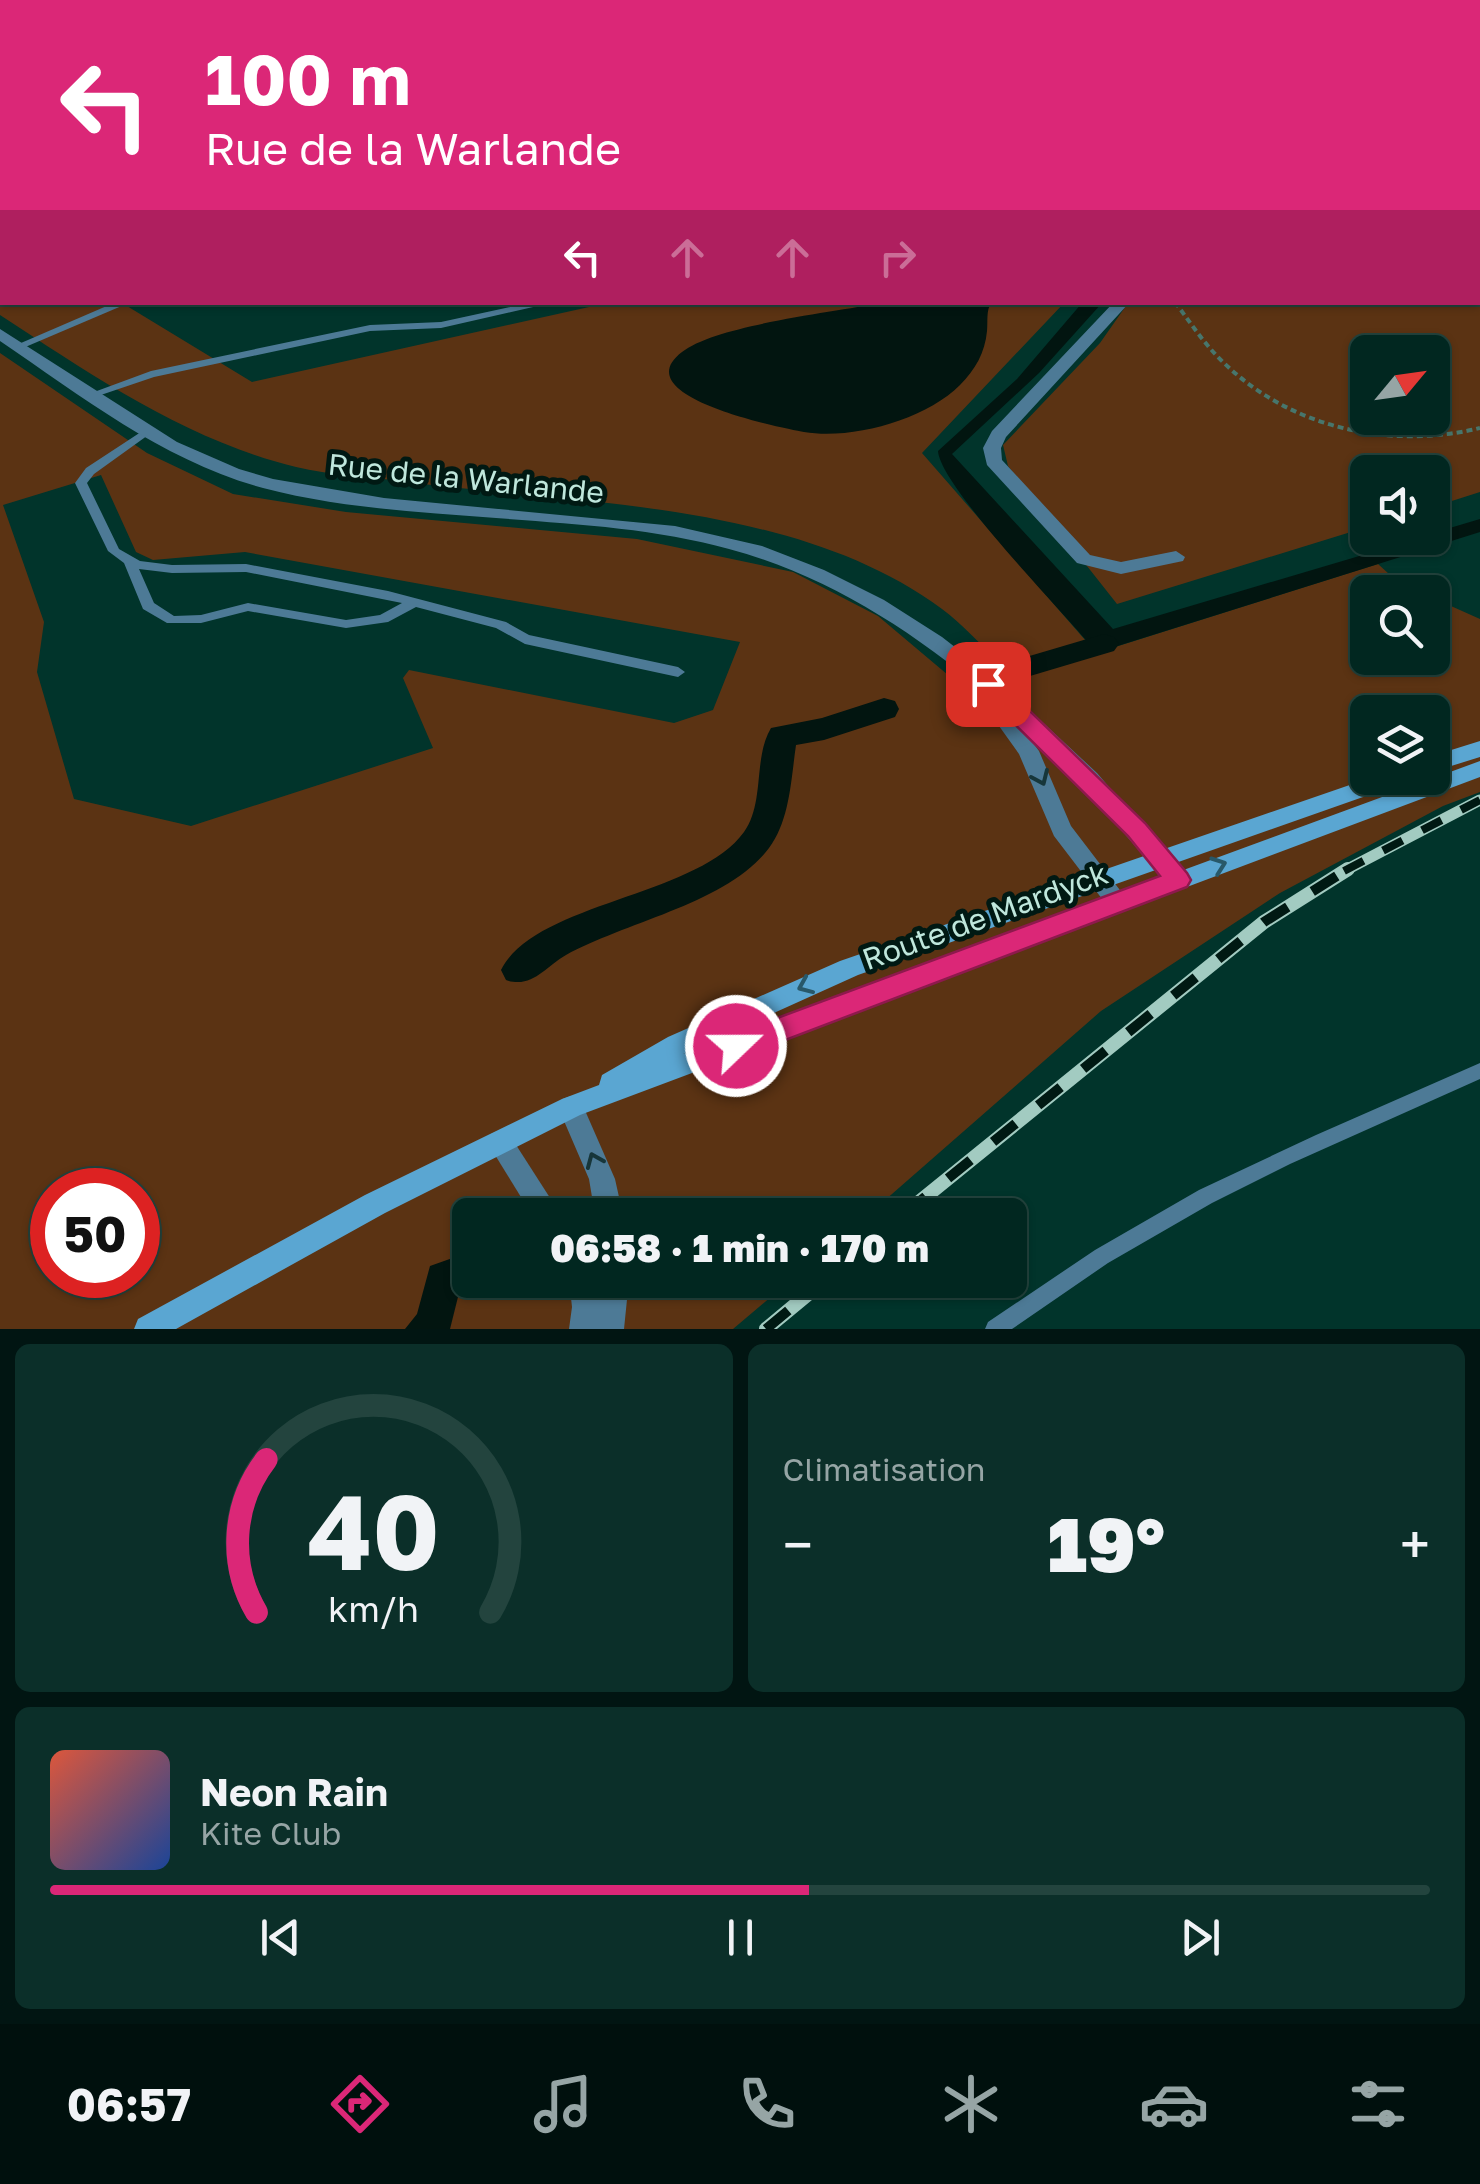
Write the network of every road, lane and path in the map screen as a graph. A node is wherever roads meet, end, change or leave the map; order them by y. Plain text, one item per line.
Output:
1 (119, 305) edge
2 (536, 305) edge
3 (1120, 305) edge
4 (1177, 305) edge
5 (0, 334) edge
6 (19, 346) junction
7 (92, 395) junction
8 (1480, 428) edge
9 (147, 431) junction
10 (1176, 558) dead end
11 (130, 563) junction
12 (412, 603) junction
13 (940, 646) junction
14 (678, 672) dead end
15 (1480, 749) edge
16 (1450, 758) edge
17 (1480, 769) edge
18 (1350, 792) edge
19 (1159, 857) junction
20 (1098, 878) junction
21 (1178, 880) junction
22 (1116, 902) junction
23 (1480, 1071) edge
24 (571, 1107) junction
25 (500, 1142) junction
26 (536, 1198) edge
27 (605, 1198) edge
28 (585, 1298) edge
29 (613, 1298) edge
30 (148, 1329) edge
31 (583, 1329) edge
32 (610, 1329) edge
33 (995, 1329) edge

1 - 6 lane
2 - 7 lane
3 - 10 street
4 - 8 path
5 - 6 street, Rue de la Warlande
6 - 7 street, Rue de la Warlande
7 - 9 street, Rue de la Warlande
9 - 11 lane
9 - 13 street, Rue de la Warlande
11 - 12 lane
11 - 12 lane
12 - 14 lane
13 - 19 street, Rue de la Warlande
13 -> 20 street, Rue de la Warlande
15 - 16 main road
21 -> 17 main road, Route de Mardyck
18 - 19 main road, Route de Mardyck
19 - 20 main road, Route de Mardyck
19 - 21 street, Rue de la Warlande
20 - 22 street, Rue de la Warlande
20 -> 24 main road, Route de Mardyck
21 - 22 main road, Route de Mardyck
22 - 24 main road, Route de Mardyck
23 - 33 lane
24 - 25 main road, Route de Mardyck
27 -> 24 street
25 - 26 street
25 - 30 main road, Route de Mardyck
28 - 31 street
29 - 32 street

